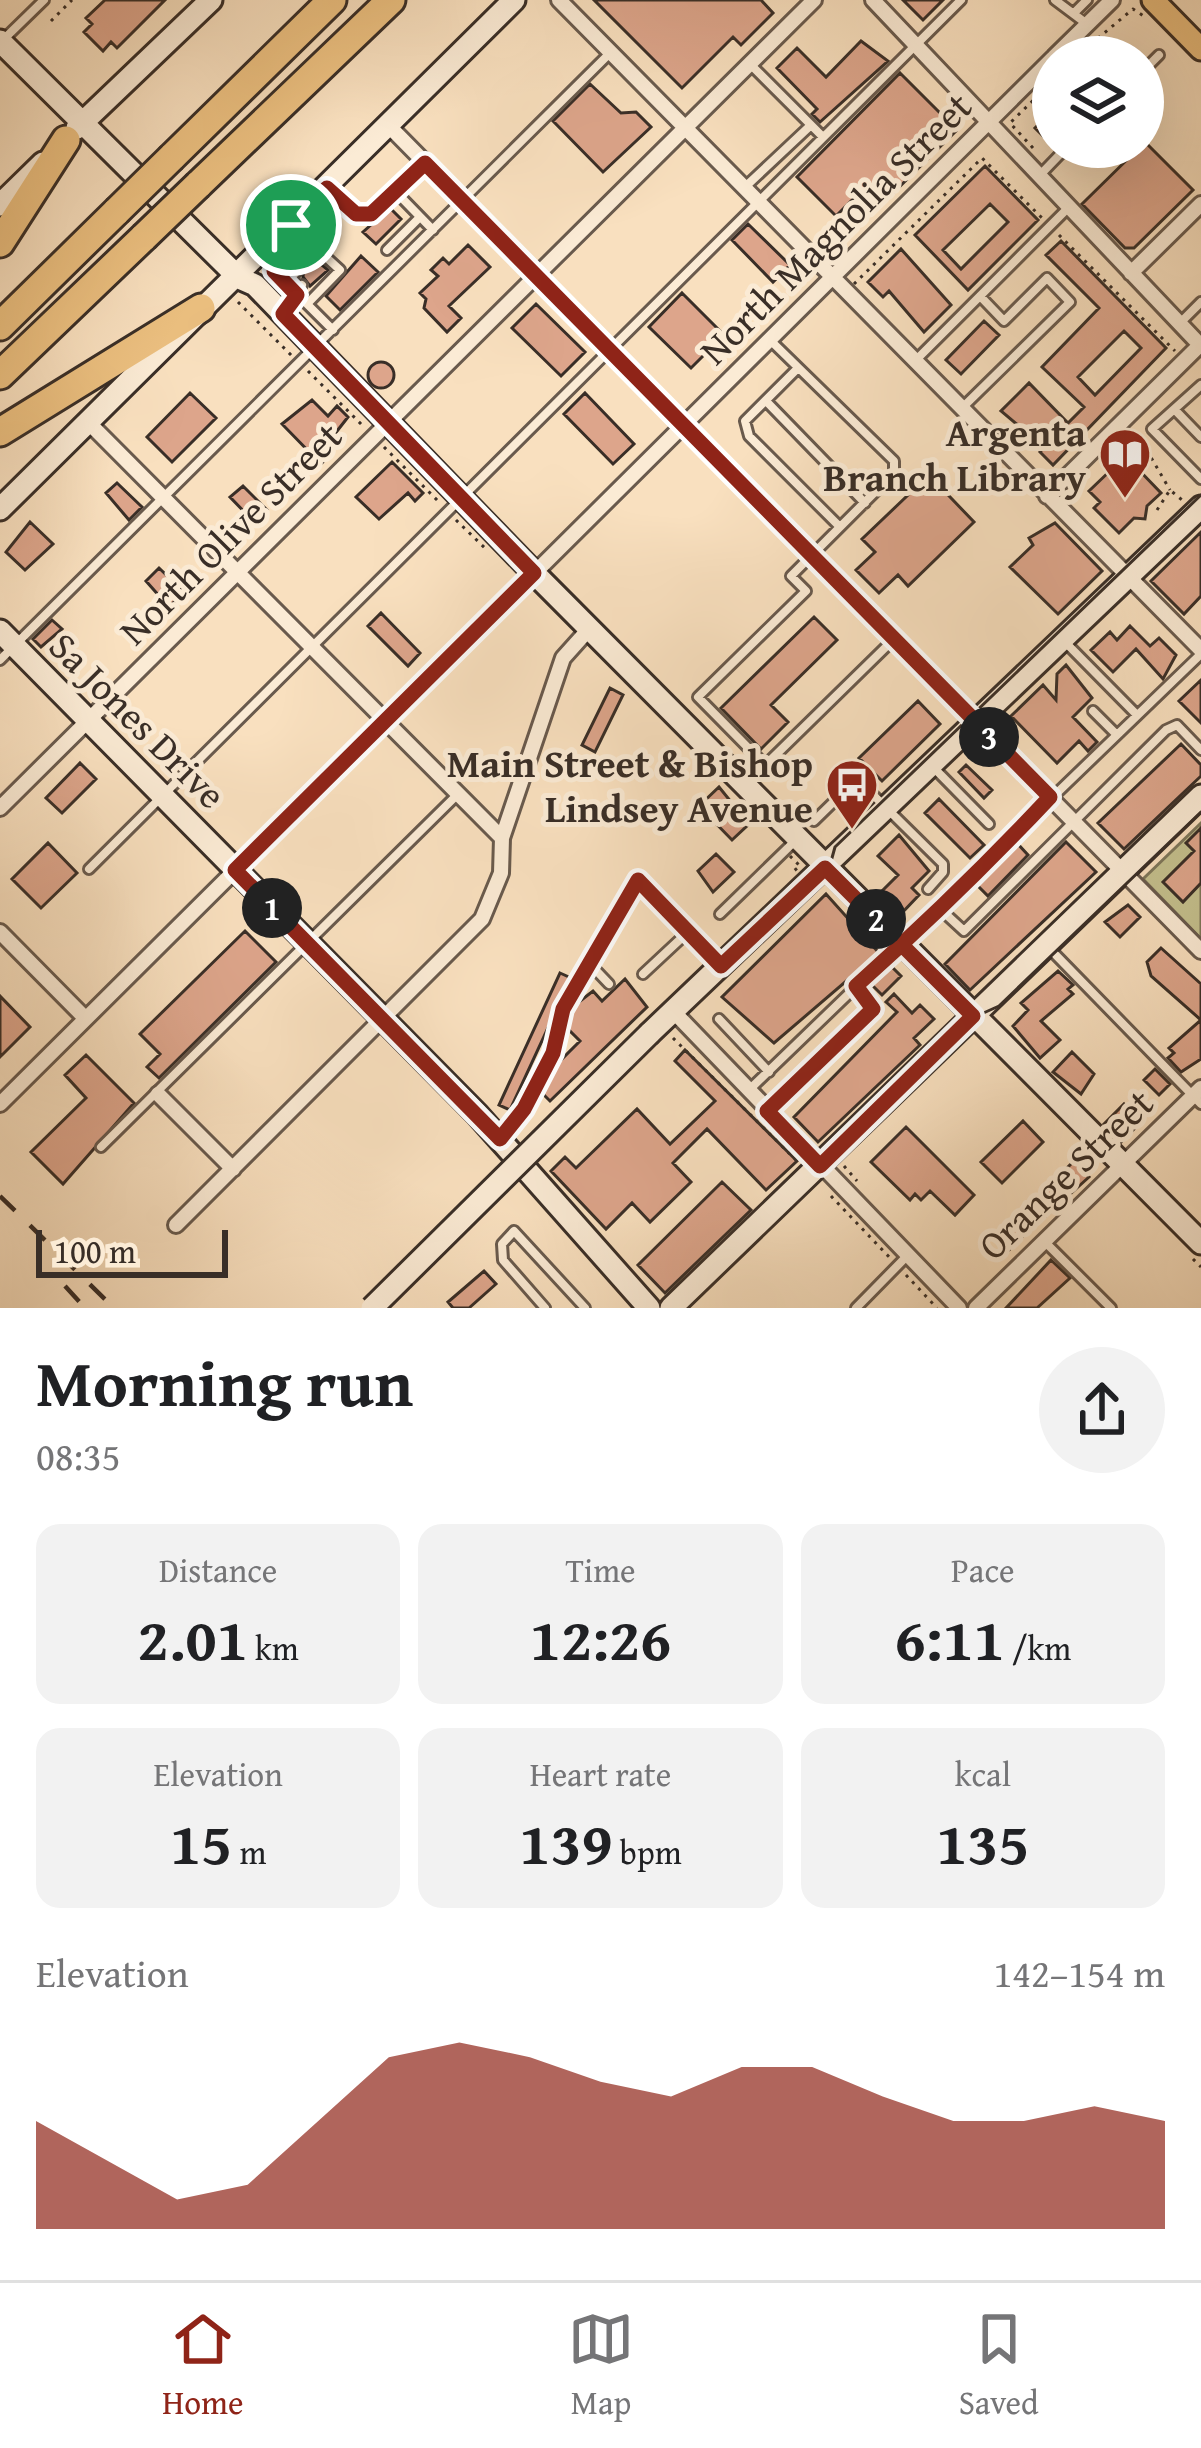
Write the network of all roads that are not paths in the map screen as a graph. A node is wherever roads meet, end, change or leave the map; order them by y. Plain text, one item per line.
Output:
1 (44, 0) edge
2 (211, 0) edge
3 (332, 0) edge
4 (392, 0) edge
5 (514, 0) edge
6 (559, 0) edge
7 (814, 0) edge
8 (873, 0) edge
9 (961, 0) edge
10 (1055, 0) edge
11 (1066, 0) edge
12 (1087, 0) edge
13 (1112, 0) edge
14 (1143, 5) edge
15 (1074, 11) junction
16 (1087, 24) junction
17 (1075, 36) edge
18 (4, 42) edge
19 (916, 45) junction
20 (1201, 49) edge
21 (611, 52) junction
22 (750, 64) junction
23 (1032, 79) edge
24 (988, 122) junction
25 (388, 125) junction
26 (811, 125) junction
27 (685, 128) junction
28 (75, 130) junction
29 (823, 137) junction
30 (425, 163) junction
31 (1047, 168) edge
32 (1039, 176) junction
33 (327, 188) junction
34 (744, 188) junction
35 (396, 192) junction
36 (462, 200) junction
37 (758, 202) junction
38 (1201, 203) edge
39 (0, 205) edge
40 (1069, 207) junction
41 (420, 217) junction
42 (433, 230) junction
43 (299, 231) junction
44 (0, 243) edge
45 (319, 249) junction
46 (387, 250) dead end
47 (311, 257) dead end
48 (298, 270) dead end
49 (1131, 273) junction
50 (536, 276) junction
51 (239, 278) junction
52 (831, 278) junction
53 (286, 283) junction
54 (299, 290) junction
55 (980, 296) junction
56 (1201, 302) edge
57 (307, 304) junction
58 (201, 308) junction
59 (283, 314) junction
60 (1180, 324) junction
61 (0, 326) edge
62 (333, 330) junction
63 (769, 339) junction
64 (1201, 346) edge
65 (609, 351) junction
66 (311, 352) junction
67 (914, 362) junction
68 (798, 368) junction
69 (0, 375) edge
70 (1201, 385) edge
71 (766, 400) junction
72 (961, 409) junction
73 (1175, 410) junction
74 (87, 421) junction
75 (385, 426) junction
76 (683, 426) junction
77 (0, 432) edge
78 (1201, 436) edge
79 (1201, 478) edge
80 (1047, 496) junction
81 (163, 498) junction
82 (459, 500) junction
83 (865, 502) junction
84 (1192, 504) edge
85 (0, 509) edge
86 (840, 527) junction
87 (811, 556) junction
88 (237, 573) junction
89 (534, 573) junction
90 (1128, 578) junction
91 (589, 629) junction
92 (893, 639) junction
93 (1063, 640) junction
94 (5, 646) edge
95 (311, 648) junction
96 (1201, 652) edge
97 (1093, 711) dead end
98 (1137, 715) junction
99 (88, 721) junction
100 (385, 722) junction
101 (977, 724) junction
102 (1116, 734) junction
103 (1201, 750) edge
104 (765, 765) junction
105 (933, 766) junction
106 (744, 786) junction
107 (458, 794) junction
108 (162, 796) junction
109 (1050, 797) junction
110 (1200, 798) edge
111 (0, 808) edge
112 (888, 810) junction
113 (1073, 820) junction
114 (814, 821) dead end
115 (989, 824) dead end
116 (502, 838) junction
117 (797, 839) junction
118 (825, 868) junction
119 (89, 869) dead end
120 (235, 870) junction
121 (1124, 871) junction
122 (928, 889) dead end
123 (938, 907) junction
124 (720, 914) dead end
125 (0, 932) edge
126 (688, 932) junction
127 (901, 944) junction
128 (309, 946) junction
129 (1047, 946) junction
130 (1201, 951) edge
131 (590, 963) junction
132 (721, 966) junction
133 (643, 974) dead end
134 (609, 984) dead end
135 (856, 986) junction
136 (673, 1011) junction
137 (973, 1016) junction
138 (85, 1018) junction
139 (719, 1019) dead end
140 (383, 1021) junction
141 (769, 1072) junction
142 (748, 1091) junction
143 (158, 1094) junction
144 (1198, 1096) edge
145 (0, 1104) edge
146 (767, 1111) junction
147 (500, 1139) junction
148 (100, 1147) dead end
149 (1120, 1168) junction
150 (233, 1169) junction
151 (824, 1169) junction
152 (176, 1225) dead end
153 (1044, 1241) junction
154 (1196, 1250) edge
155 (902, 1261) junction
156 (372, 1308) edge
157 (545, 1308) edge
158 (585, 1308) edge
159 (649, 1308) edge
160 (671, 1308) edge
161 (856, 1308) edge
162 (959, 1308) edge
163 (976, 1308) edge
164 (1111, 1308) edge

1 - 18 lane
2 - 28 main road
3 - 61 highway, bridge
4 - 69 highway, bridge
5 - 25 main road
6 - 21 street
7 - 22 street, North Olive Street
8 - 19 street
9 - 19 lane
10 - 15 lane
11 - 15 lane
12 - 15 lane
13 - 16 street, North Magnolia Street
14 - 20 main road
15 - 16 lane
16 - 17 street, North Magnolia Street
18 - 28 main road
19 - 24 street
19 - 29 lane
21 - 27 street
21 - 36 lane
22 - 26 lane
22 - 27 street, North Olive Street
23 - 24 street, North Magnolia Street
24 - 32 street
24 - 52 street, North Magnolia Street
25 - 30 street
25 - 33 main road
26 - 29 lane
26 - 34 lane
27 - 34 street
27 - 50 street, North Olive Street
28 - 39 main road
28 - 44 highway
28 - 51 main road
29 - 37 lane
30 - 35 lane
30 - 36 street
31 - 32 lane
32 - 40 street
33 - 35 lane
33 - 43 main road
34 - 37 street
35 - 41 lane
36 - 42 lane
36 - 50 street
37 - 52 street
37 - 65 lane
38 - 49 street
40 - 49 street
40 - 55 lane
41 - 42 lane
41 - 46 lane
42 - 62 lane
43 - 45 lane
43 - 51 main road
43 - 53 lane
45 - 47 lane
45 - 57 lane
48 - 53 lane
49 - 60 street
50 - 65 street
50 - 75 street, North Olive Street
51 - 58 main road
51 - 59 main road
51 - 66 main road
52 - 63 street, North Magnolia Street
52 - 67 street
53 - 54 lane
54 - 57 lane
54 - 59 lane
55 - 67 lane
55 - 72 lane
56 - 60 lane
57 - 62 lane
58 - 74 main road
58 - 77 highway
59 - 66 main road
60 - 64 street
62 - 66 lane
63 - 68 lane
63 - 76 street, North Magnolia Street
64 - 80 street
65 - 76 street
65 - 82 lane
66 - 75 main road
66 - 81 lane
67 - 72 street
68 - 71 lane
68 - 83 lane
70 - 73 lane
71 - 83 lane
71 - 86 lane
72 - 80 street
73 - 78 lane
73 - 79 lane
74 - 81 street
74 - 85 main road
75 - 82 main road
75 - 88 street, North Olive Street
76 - 87 street
76 - 89 street, North Magnolia Street
80 - 90 street
81 - 88 street
81 - 94 lane
82 - 89 main road
82 - 95 lane
83 - 86 lane
84 - 90 main road
86 - 87 lane
87 - 92 street
87 - 104 lane
88 - 95 street
88 - 99 street, North Olive Street
89 - 91 main road
89 - 100 street, North Magnolia Street
90 - 93 main road
90 - 96 street
91 - 106 main road
91 - 116 street
92 - 101 street
92 - 104 lane
93 - 98 lane
93 - 101 main road
94 - 99 main road, Sa Jones Drive
95 - 100 street
95 - 108 lane
96 - 98 lane
97 - 102 lane
98 - 102 lane
99 - 108 main road, Sa Jones Drive
99 - 111 street, North Olive Street
100 - 107 street
100 - 120 street, North Magnolia Street
101 - 105 main road
101 - 109 street
102 - 109 lane
103 - 113 lane
104 - 106 lane
105 - 112 main road
105 - 115 lane
106 - 117 main road
107 - 116 street
107 - 128 lane
108 - 119 lane
108 - 120 main road, Sa Jones Drive
109 - 113 street
109 - 123 lane
110 - 121 main road
112 - 114 lane
112 - 118 main road
112 - 122 lane
113 - 121 street
113 - 123 lane
116 - 140 street
117 - 118 main road
117 - 124 lane
118 - 127 main road
118 - 132 main road
120 - 128 main road, Sa Jones Drive
120 - 138 street, North Magnolia Street
121 - 129 main road
121 - 130 street
123 - 127 lane
125 - 138 street
126 - 131 lane
126 - 132 lane
126 - 133 lane
127 - 135 lane
127 - 137 main road
128 - 140 main road, Sa Jones Drive
128 - 143 lane
129 - 137 main road
129 - 144 lane
131 - 134 lane
131 - 147 lane
132 - 136 main road
135 - 141 lane
135 - 146 lane
136 - 142 street
136 - 156 main road, bridge
137 - 149 main road
137 - 151 main road
138 - 145 street, North Magnolia Street
139 - 141 lane
140 - 147 main road, Sa Jones Drive
140 - 150 street
141 - 142 lane
142 - 146 street
143 - 148 lane
143 - 150 street
144 - 149 street, Orange Street
146 - 151 street
147 - 159 main road, Sa Jones Drive
149 - 153 street, Orange Street
149 - 154 main road
150 - 152 street
151 - 155 street
151 - 160 main road
153 - 163 street, Orange Street
153 - 164 lane
155 - 161 lane
155 - 162 street
157 - 158 lane

